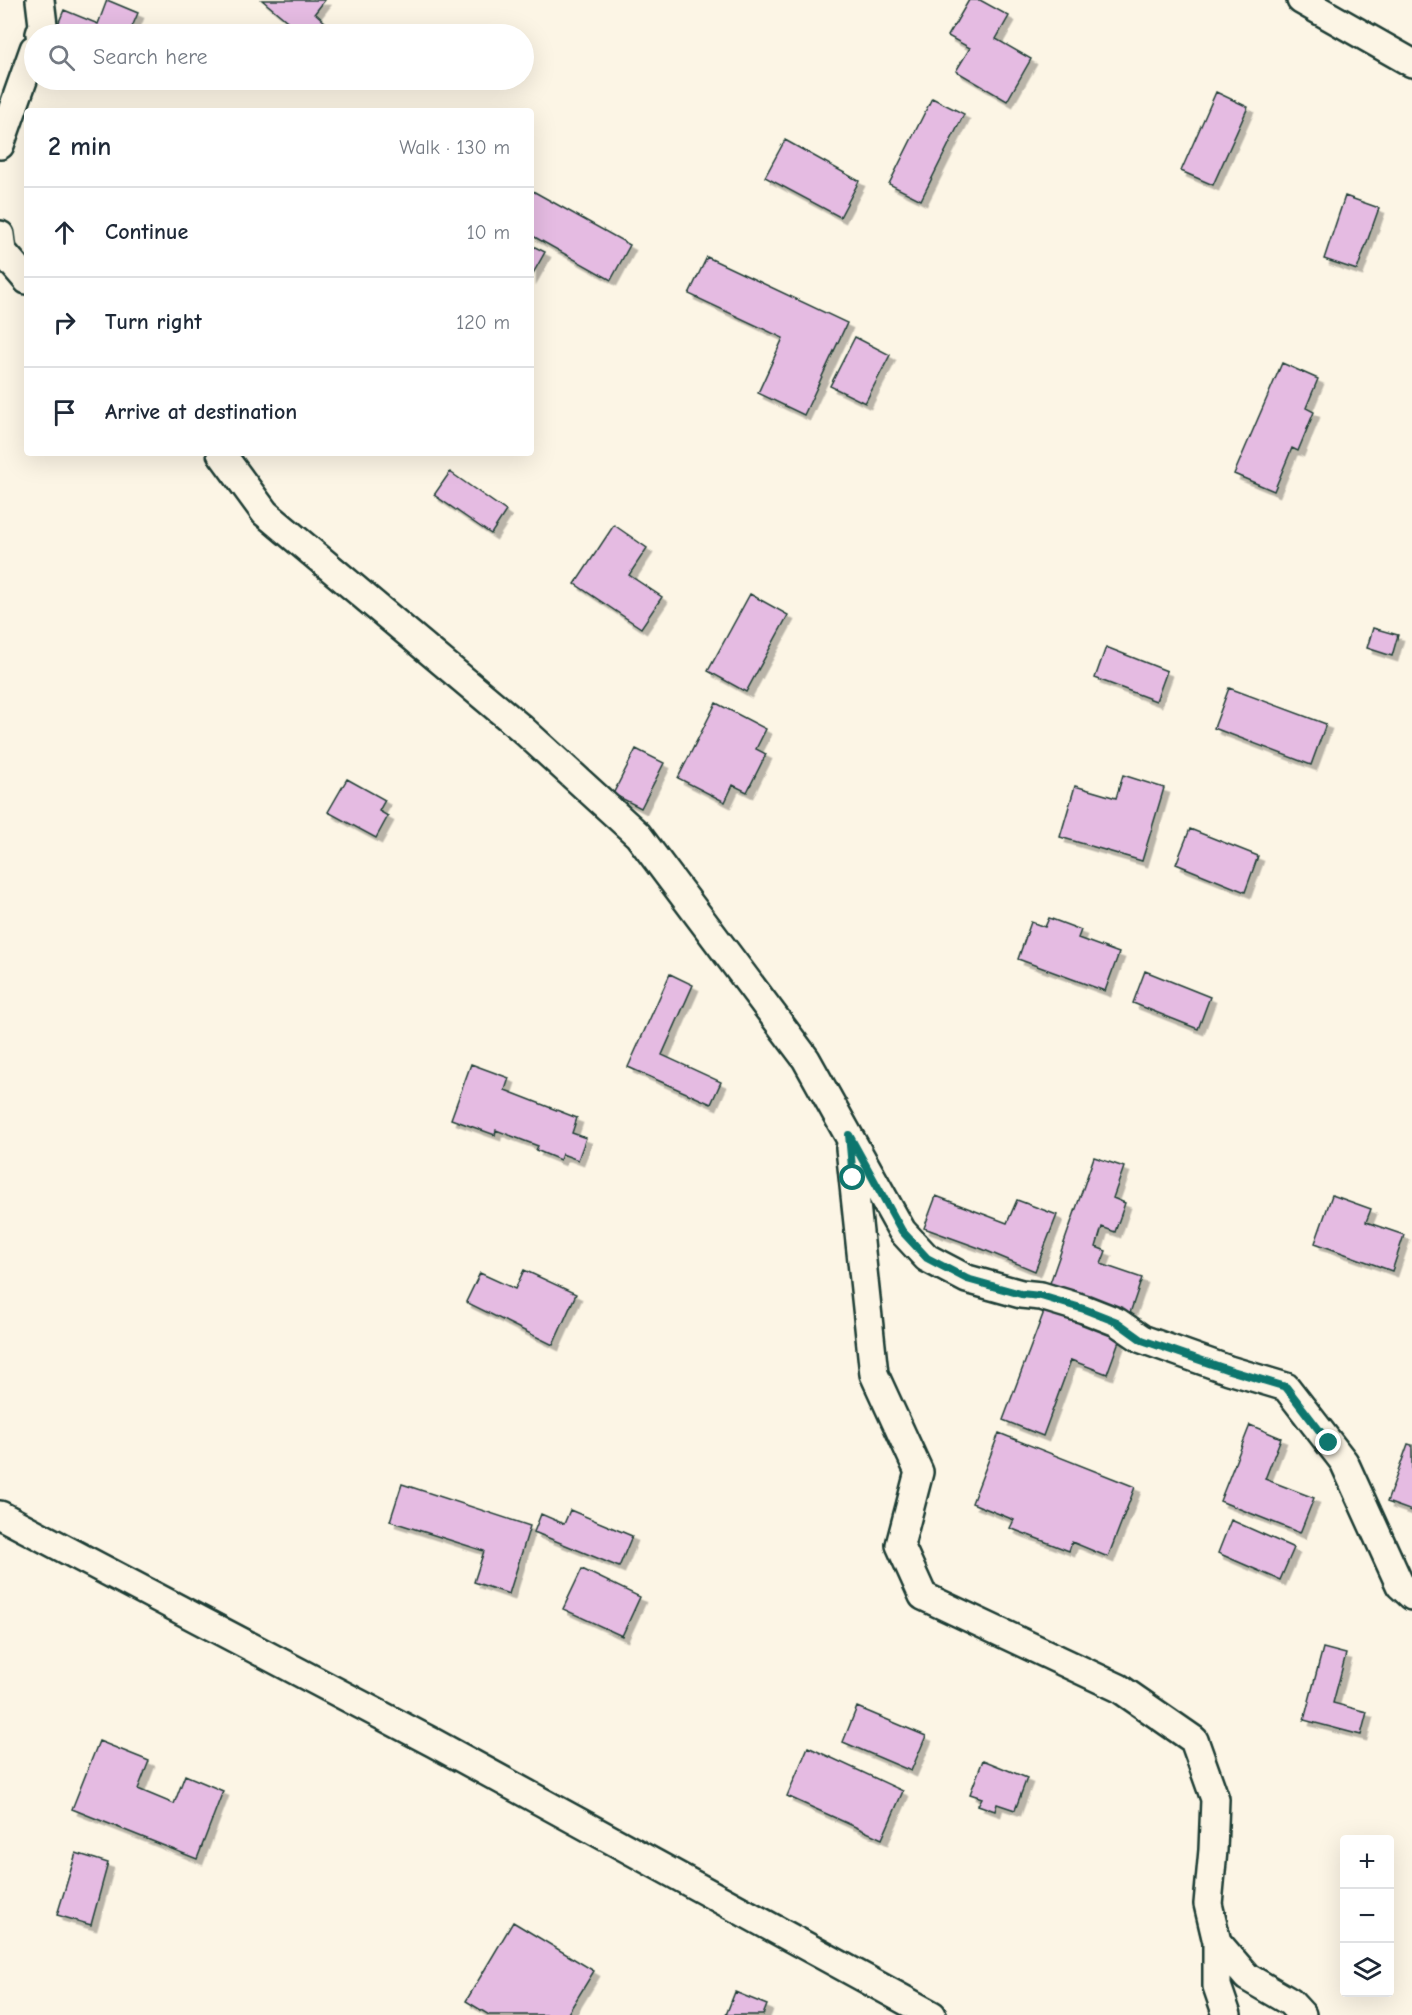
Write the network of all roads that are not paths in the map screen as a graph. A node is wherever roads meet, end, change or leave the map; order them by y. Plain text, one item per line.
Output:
1 (40, 0) edge
2 (1300, 0) edge
3 (43, 24) edge
4 (1412, 63) edge
5 (24, 77) edge
6 (0, 145) edge
7 (1, 246) edge
8 (24, 276) edge
9 (223, 456) edge
10 (849, 1135) junction
11 (0, 1515) edge
12 (1412, 1596) edge
13 (1217, 1942) junction
14 (932, 2015) edge
15 (1227, 2015) edge
16 (1302, 2015) edge

1 - 3 street
2 - 4 street
5 - 6 street
7 - 8 street
9 - 10 street
10 - 12 street
10 - 13 street
11 - 14 street
13 - 15 street
13 - 16 street

